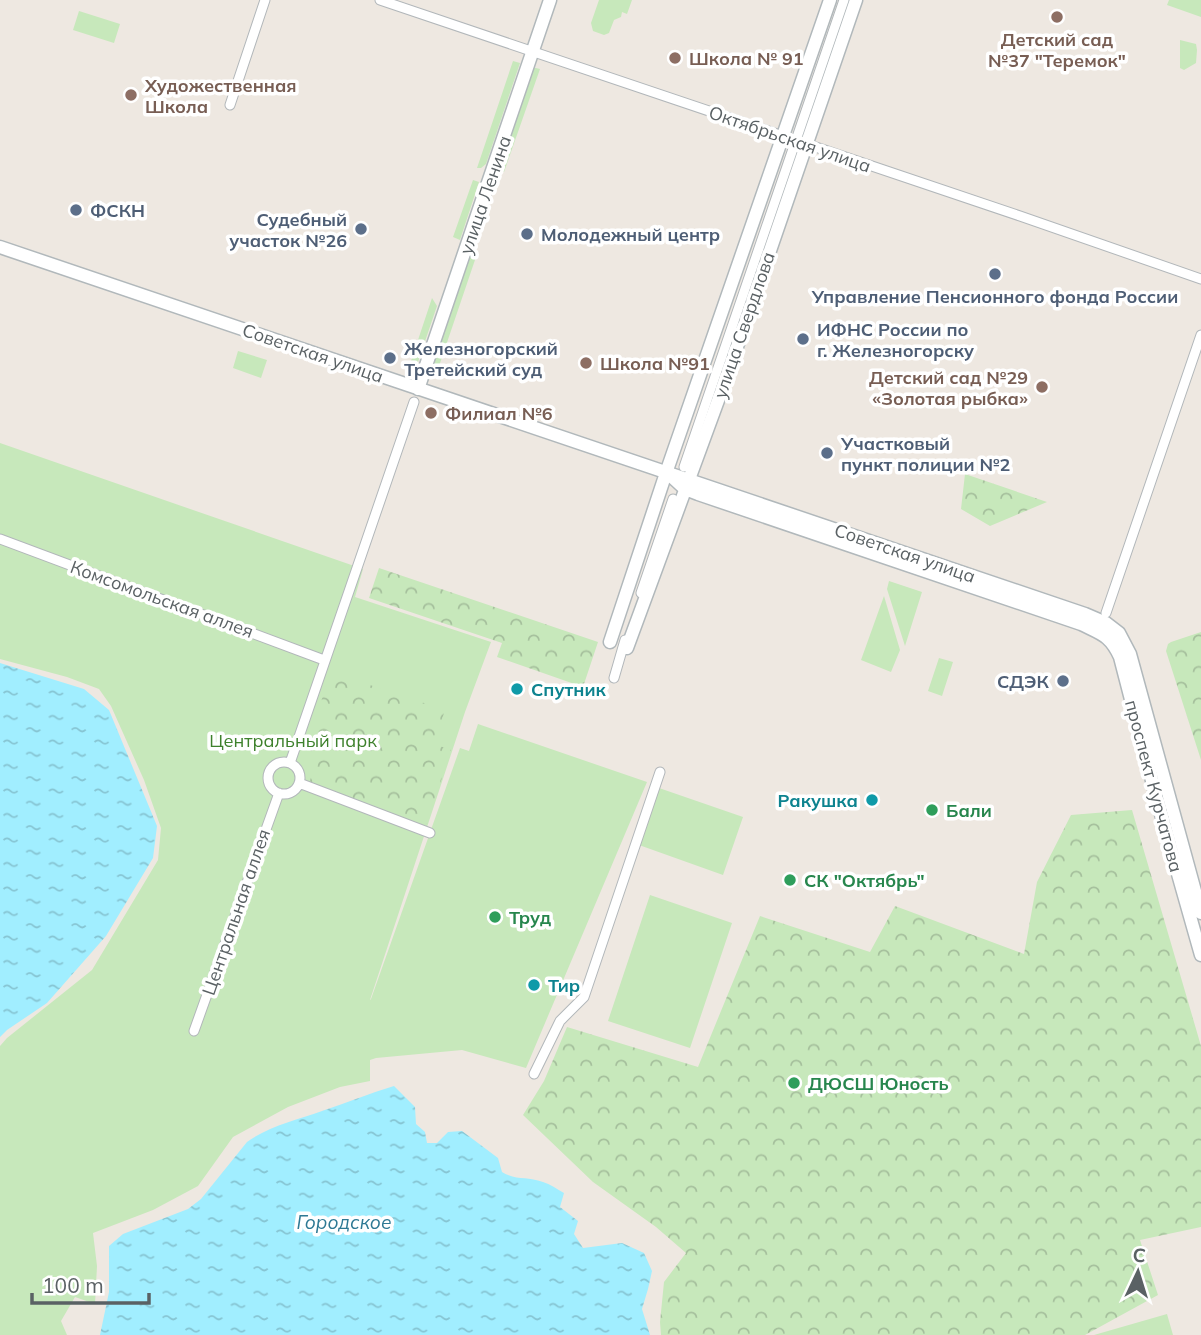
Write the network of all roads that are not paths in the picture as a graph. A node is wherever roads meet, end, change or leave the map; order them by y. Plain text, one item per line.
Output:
1 (265, 0) edge
2 (380, 0) edge
3 (550, 0) edge
4 (830, 0) edge
5 (844, 0) edge
6 (856, 0) edge
7 (533, 52) junction
8 (230, 105) dead end
9 (795, 141) junction
10 (0, 247) edge
11 (1201, 279) edge
12 (1201, 335) edge
13 (418, 389) junction
14 (414, 402) dead end
15 (666, 473) junction
16 (686, 479) junction
17 (673, 499) dead end
18 (0, 539) edge
19 (1106, 613) dead end
20 (610, 642) dead end
21 (627, 648) dead end
22 (1125, 655) joint
23 (324, 660) junction
24 (614, 678) dead end
25 (290, 763) junction
26 (660, 772) dead end
27 (299, 783) junction
28 (279, 793) junction
29 (1163, 798) junction
30 (430, 833) dead end
31 (1201, 913) edge
32 (1201, 955) edge
33 (194, 1031) dead end
34 (534, 1074) dead end

1 - 8 street
2 - 7 street, Октябрьская улица
3 - 7 main road, улица Ленина
4 - 9 main road, улица Свердлова
5 - 9 street
6 - 9 main road, улица Свердлова
7 - 9 street, Октябрьская улица
7 - 13 main road, улица Ленина
9 - 11 street, Октябрьская улица
9 - 15 main road, улица Свердлова
9 - 16 main road, улица Свердлова
10 - 13 main road, Советская улица
12 - 19 street
13 - 15 main road, Советская улица
14 - 23 street
15 - 16 main road, Советская улица
15 - 20 main road, улица Свердлова
16 - 21 main road, улица Свердлова
16 - 22 main road, Советская улица
17 - 24 street
18 - 23 street, Комсомольская аллея
22 - 29 main road, проспект Курчатова
23 - 25 street
25 - 27 street
25 - 28 street
26 - 34 street
27 - 28 street
27 - 30 street
28 - 33 street, Центральная аллея
29 - 31 main road, проспект Курчатова
29 - 32 main road, проспект Курчатова

